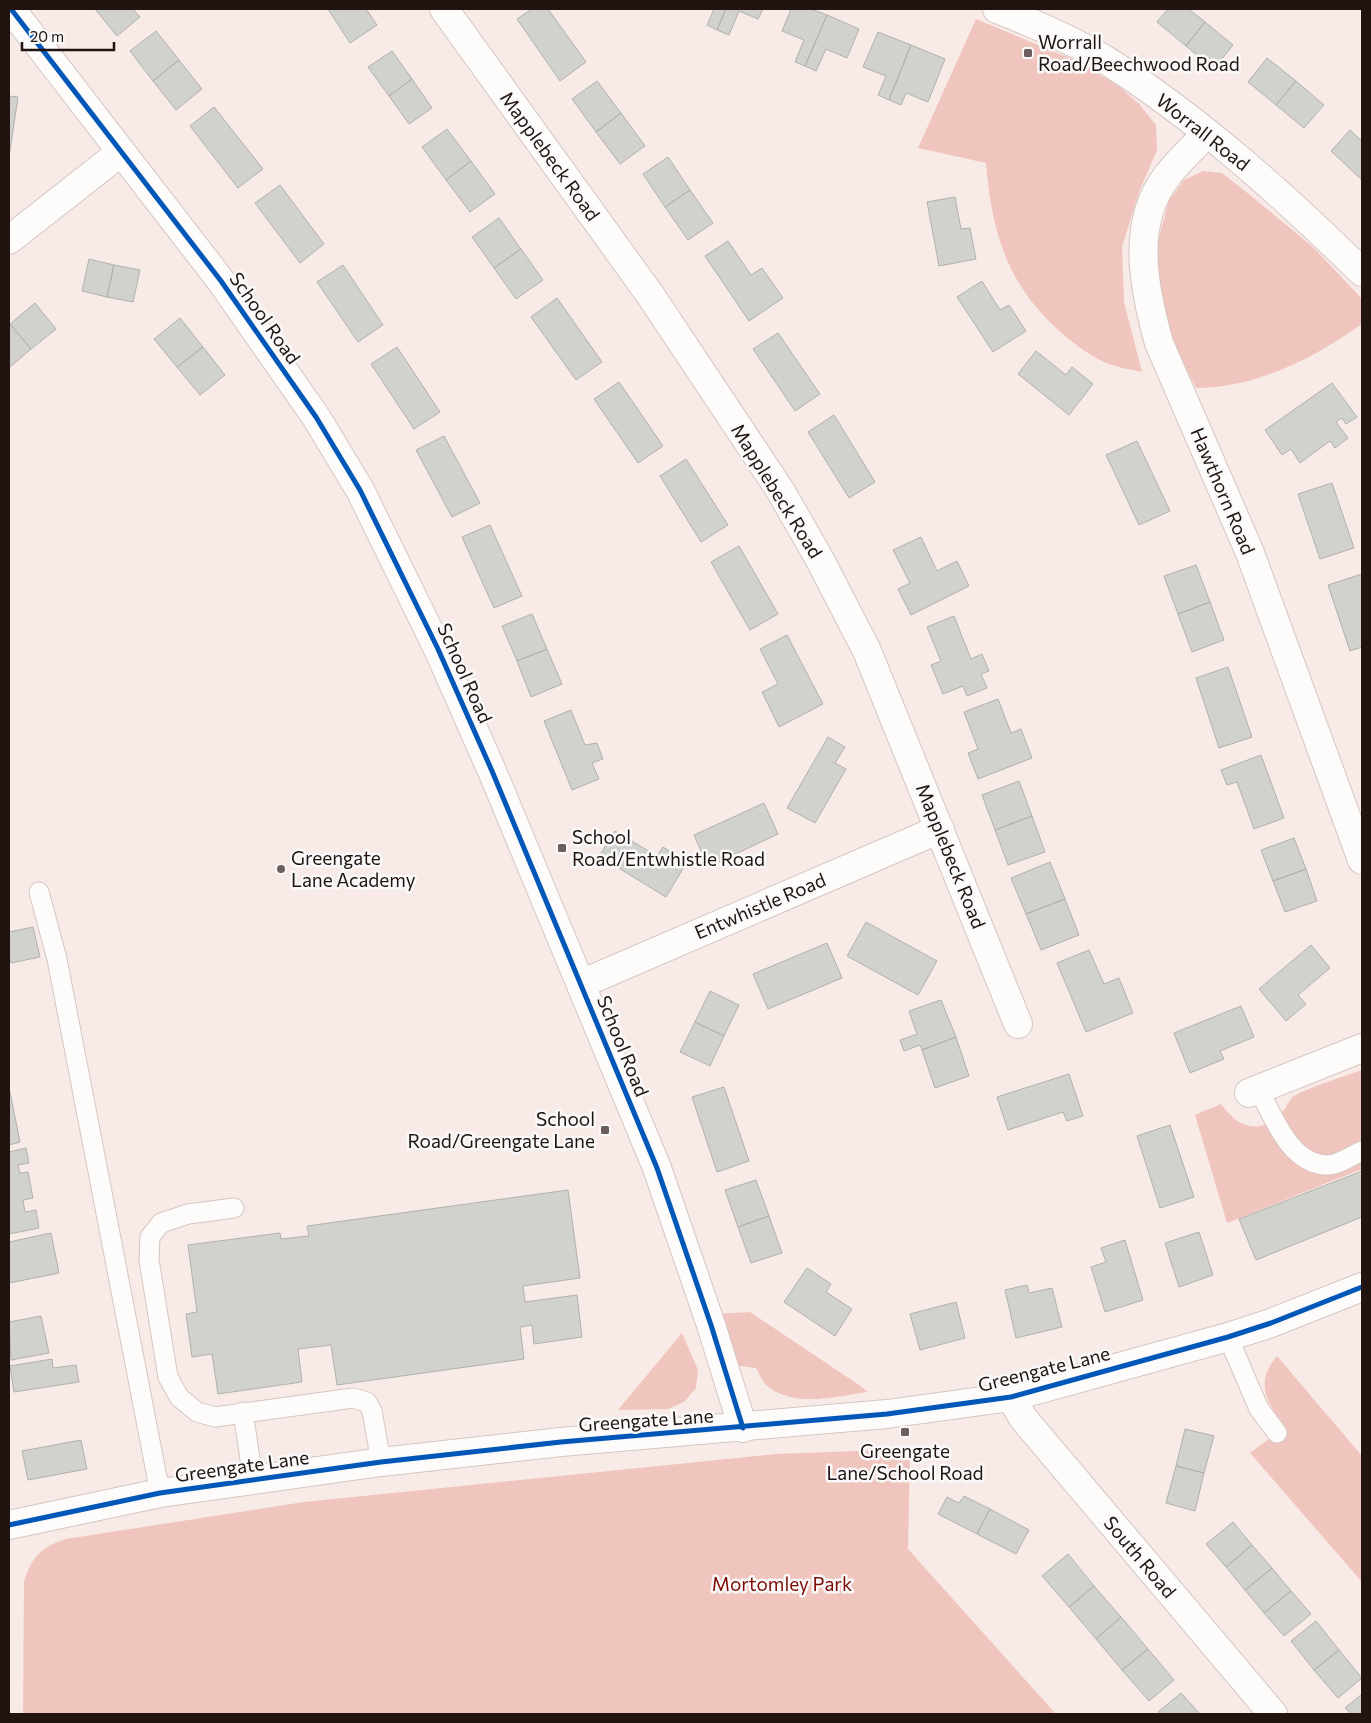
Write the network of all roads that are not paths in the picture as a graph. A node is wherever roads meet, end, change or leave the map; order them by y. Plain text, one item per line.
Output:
1 (11, 9) edge
2 (444, 9) edge
3 (997, 9) edge
4 (1207, 133) junction
5 (121, 152) junction
6 (9, 240) edge
7 (1362, 272) edge
8 (940, 829) junction
9 (1362, 860) edge
10 (39, 892) dead end
11 (581, 984) junction
12 (1018, 1024) dead end
13 (1362, 1048) edge
14 (1254, 1091) joint
15 (1362, 1152) edge
16 (234, 1208) dead end
17 (1362, 1287) edge
18 (1228, 1337) junction
19 (1012, 1396) junction
20 (243, 1412) junction
21 (743, 1428) junction
22 (1277, 1433) dead end
23 (381, 1462) junction
24 (253, 1480) junction
25 (160, 1493) junction
26 (9, 1525) edge
27 (1273, 1714) edge

1 - 5 street, School Road
2 - 8 street, Mapplebeck Road
3 - 4 street, Worrall Road
4 - 7 street, Worrall Road
4 - 9 street, Hawthorn Road
5 - 6 street
5 - 11 street, School Road
8 - 11 street, Entwhistle Road
8 - 12 street, Mapplebeck Road
10 - 25 lane
11 - 21 street, School Road
13 - 14 street
14 - 15 lane
16 - 20 lane
17 - 18 street, Greengate Lane
18 - 19 street, Greengate Lane
18 - 22 lane
19 - 21 street, Greengate Lane
19 - 27 street, South Road
20 - 23 lane
20 - 24 lane
21 - 23 street, Greengate Lane
23 - 24 street, Greengate Lane
24 - 25 street, Greengate Lane
25 - 26 street, Greengate Lane

